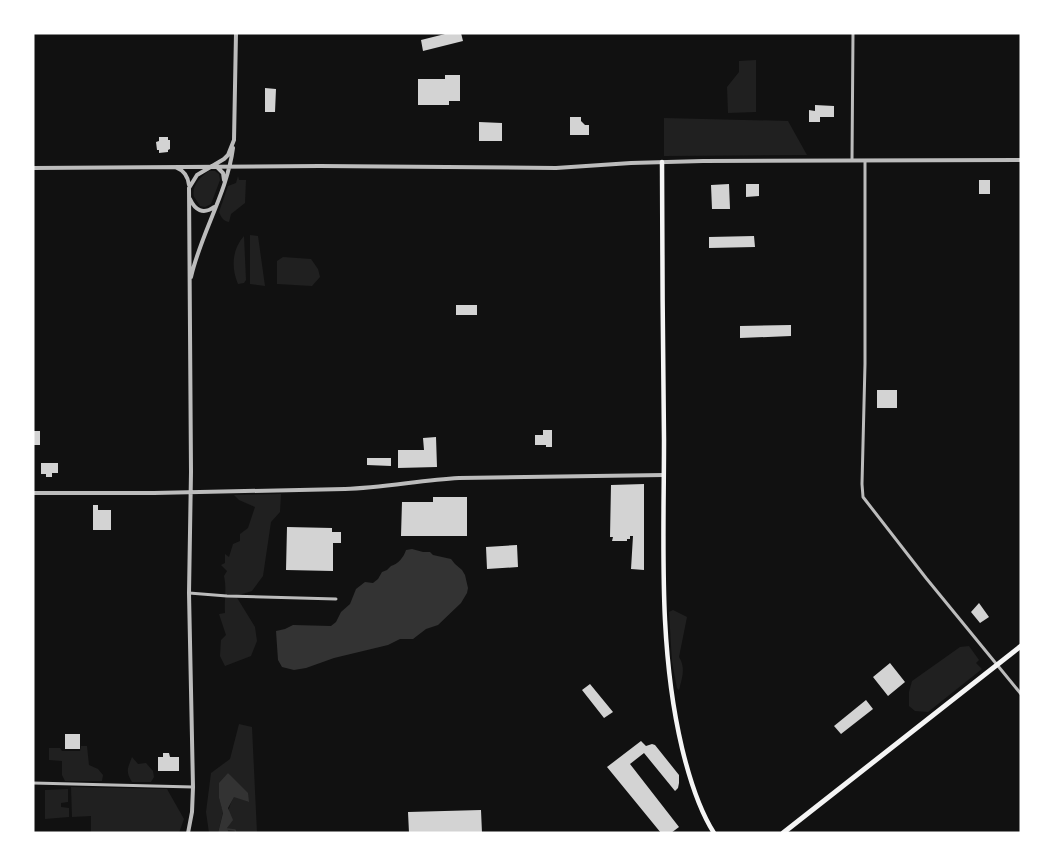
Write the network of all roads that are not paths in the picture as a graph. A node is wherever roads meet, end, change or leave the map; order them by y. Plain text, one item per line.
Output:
1 (236, 33) edge
2 (853, 33) edge
3 (234, 140) junction
4 (852, 160) junction
5 (1021, 160) edge
6 (865, 161) junction
7 (662, 162) junction
8 (171, 166) junction
9 (213, 166) junction
10 (230, 166) junction
11 (33, 168) edge
12 (224, 186) junction
13 (189, 190) junction
14 (216, 206) junction
15 (190, 284) junction
16 (664, 474) junction
17 (190, 492) junction
18 (33, 493) edge
19 (189, 593) junction
20 (336, 599) dead end
21 (1021, 646) edge
22 (997, 665) junction
23 (1021, 694) edge
24 (33, 783) edge
25 (193, 787) junction
26 (188, 833) edge
27 (714, 833) edge
28 (783, 833) edge

1 - 3 street
2 - 4 street
3 - 9 street
3 - 10 street
4 - 6 street
4 - 7 street
5 - 6 street
6 - 22 street
7 - 10 street
7 - 16 main road
8 - 9 street
8 - 11 street
8 - 13 street
9 - 10 street
9 - 12 street
9 - 13 street
10 - 12 street
12 - 14 street
13 - 14 street
13 - 15 street
14 - 15 street
15 - 17 street
16 - 17 street
16 - 27 main road
17 - 18 street
17 - 19 street
19 - 20 street
19 - 25 street
21 - 22 main road
22 - 23 street
22 - 28 main road
24 - 25 street
25 - 26 street

